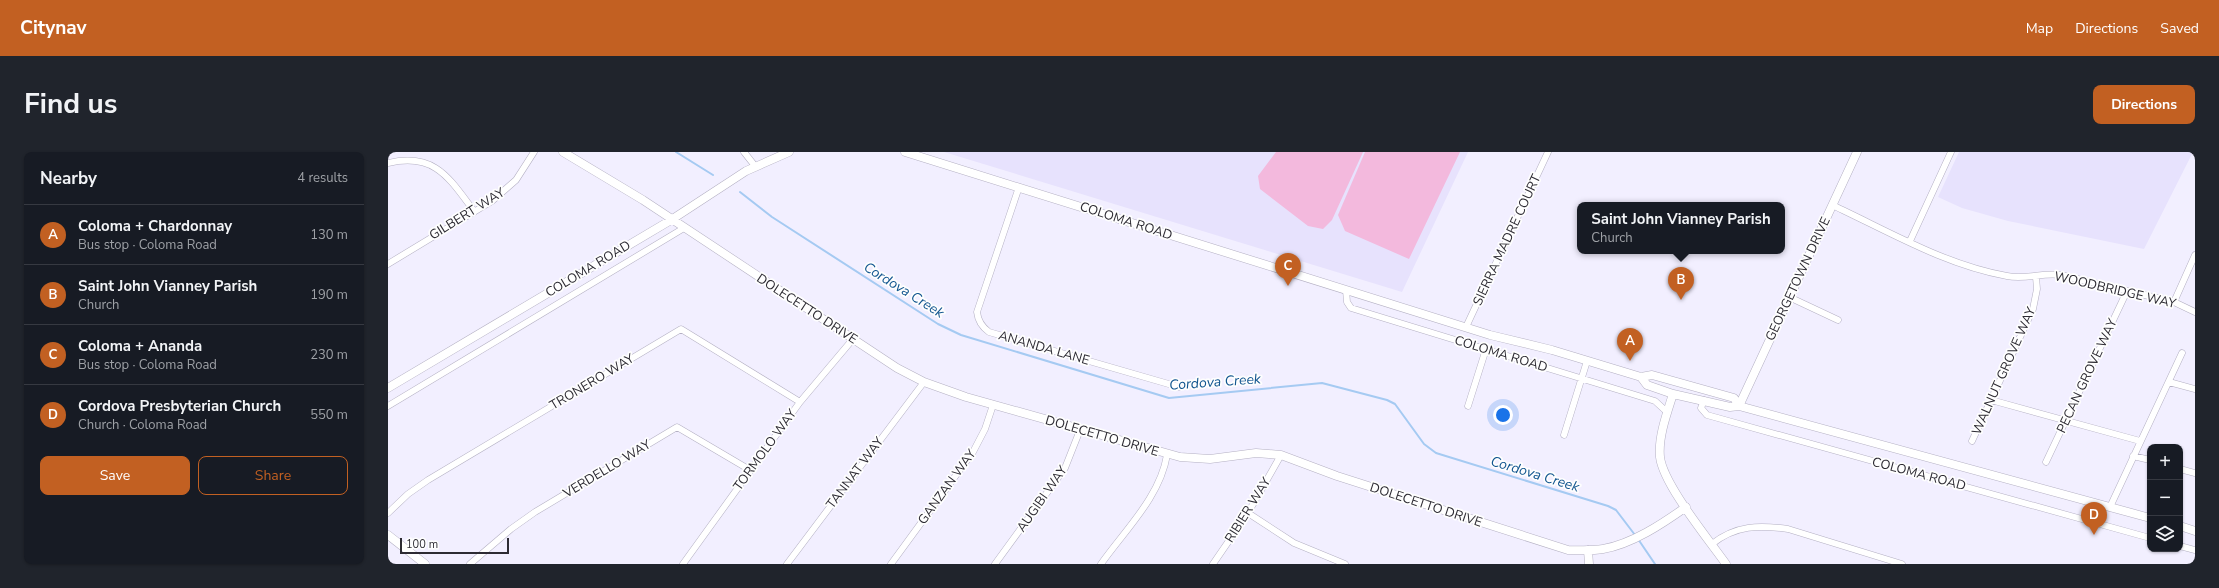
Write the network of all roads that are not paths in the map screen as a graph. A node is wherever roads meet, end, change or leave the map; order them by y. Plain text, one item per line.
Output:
1 (534, 152) edge
2 (563, 152) edge
3 (744, 152) edge
4 (789, 152) edge
5 (905, 152) edge
6 (1548, 152) edge
7 (1857, 152) edge
8 (1951, 152) edge
9 (388, 163) edge
10 (754, 166) junction
11 (1019, 188) junction
12 (1832, 205) junction
13 (474, 211) junction
14 (671, 220) junction
15 (684, 228) junction
16 (1910, 242) junction
17 (2195, 256) edge
18 (388, 264) edge
19 (2036, 277) junction
20 (1346, 290) junction
21 (2127, 291) junction
22 (1789, 297) junction
23 (2174, 302) junction
24 (2195, 312) edge
25 (1838, 320) dead end
26 (1466, 327) junction
27 (853, 339) junction
28 (1486, 349) junction
29 (2182, 353) dead end
30 (1587, 361) junction
31 (1655, 376) junction
32 (1641, 377) junction
33 (1582, 378) junction
34 (924, 382) junction
35 (2169, 382) junction
36 (1179, 387) dead end
37 (388, 388) edge
38 (2195, 389) edge
39 (1673, 394) junction
40 (1704, 400) junction
41 (1991, 400) junction
42 (800, 402) junction
43 (993, 405) junction
44 (388, 406) edge
45 (1468, 406) dead end
46 (1739, 406) junction
47 (1667, 412) junction
48 (2066, 421) junction
49 (1080, 430) junction
50 (1564, 435) dead end
51 (1972, 441) dead end
52 (2140, 441) junction
53 (1167, 454) junction
54 (1281, 455) junction
55 (2133, 456) junction
56 (2147, 459) edge
57 (2046, 462) dead end
58 (750, 470) junction
59 (2183, 470) edge
60 (2195, 473) edge
61 (1686, 507) junction
62 (2110, 507) junction
63 (388, 513) edge
64 (1248, 513) junction
65 (2147, 517) edge
66 (2183, 527) edge
67 (2195, 531) edge
68 (388, 534) edge
69 (2147, 537) edge
70 (1712, 544) junction
71 (2183, 547) edge
72 (1588, 550) junction
73 (2195, 550) edge
74 (1883, 562) edge
75 (425, 564) edge
76 (470, 564) edge
77 (683, 564) edge
78 (786, 564) edge
79 (891, 564) edge
80 (995, 564) edge
81 (1100, 564) edge
82 (1213, 564) edge
83 (1345, 564) edge
84 (1589, 564) edge
85 (1726, 564) edge
86 (1902, 564) edge

1 - 13 street, GILBERT WAY
2 - 14 main road, DOLECETTO DRIVE
3 - 10 street
4 - 10 main road, COLOMA ROAD
5 - 11 main road, COLOMA ROAD
6 - 26 street, SIERRA MADRE COURT
7 - 12 main road, GEORGETOWN DRIVE
8 - 16 street
9 - 13 street
10 - 14 main road, COLOMA ROAD
11 - 20 main road, COLOMA ROAD
11 - 36 street, ANANDA LANE
12 - 16 street, WOODBRIDGE WAY
12 - 22 main road, GEORGETOWN DRIVE
13 - 18 street, GILBERT WAY
14 - 15 main road, DOLECETTO DRIVE
14 - 37 main road, COLOMA ROAD
15 - 27 main road, DOLECETTO DRIVE
15 - 44 street
16 - 19 street, WOODBRIDGE WAY
17 - 23 street
19 - 21 street, WOODBRIDGE WAY
19 - 41 street, WALNUT GROVE WAY
20 - 26 main road, COLOMA ROAD
20 - 28 street, COLOMA ROAD
21 - 23 street, WOODBRIDGE WAY
21 - 48 street, PECAN GROVE WAY
22 - 25 street
22 - 46 main road, GEORGETOWN DRIVE
23 - 24 street, WOODBRIDGE WAY
26 - 30 main road, COLOMA ROAD
27 - 34 main road, DOLECETTO DRIVE
27 - 42 street, TORMOLO WAY
28 - 33 street, COLOMA ROAD
28 - 45 street
29 - 35 street
30 - 32 main road, COLOMA ROAD
30 - 33 street
31 - 32 main road, COLOMA ROAD
31 - 39 main road
31 - 46 main road, COLOMA ROAD
32 - 39 main road, COLOMA ROAD
33 - 47 street, COLOMA ROAD
33 - 50 street
34 - 43 main road, DOLECETTO DRIVE
34 - 78 street, TANNAT WAY
35 - 38 street
35 - 52 street
39 - 40 main road, COLOMA ROAD
39 - 47 main road
40 - 46 main road, COLOMA ROAD
40 - 69 street, COLOMA ROAD
41 - 48 street
41 - 51 street, WALNUT GROVE WAY
42 - 58 street, TORMOLO WAY
42 - 63 street, TRONERO WAY
43 - 49 main road, DOLECETTO DRIVE
43 - 79 street, GANZAN WAY
46 - 62 main road, COLOMA ROAD
47 - 61 main road
48 - 52 street
48 - 57 street, PECAN GROVE WAY
49 - 53 main road, DOLECETTO DRIVE
49 - 80 street, AUGIBI WAY
52 - 55 street
53 - 54 main road, DOLECETTO DRIVE
53 - 81 street
54 - 64 street, RIBIER WAY
54 - 72 main road, DOLECETTO DRIVE
55 - 56 street
55 - 62 street
58 - 76 street, VERDELLO WAY
58 - 77 street, TORMOLO WAY
59 - 60 street
61 - 70 main road
61 - 72 main road, DOLECETTO DRIVE
62 - 65 main road, COLOMA ROAD
64 - 82 street, RIBIER WAY
64 - 83 street
66 - 67 main road
68 - 75 main road
70 - 74 street
70 - 85 main road
71 - 73 street
72 - 84 main road
74 - 86 street

